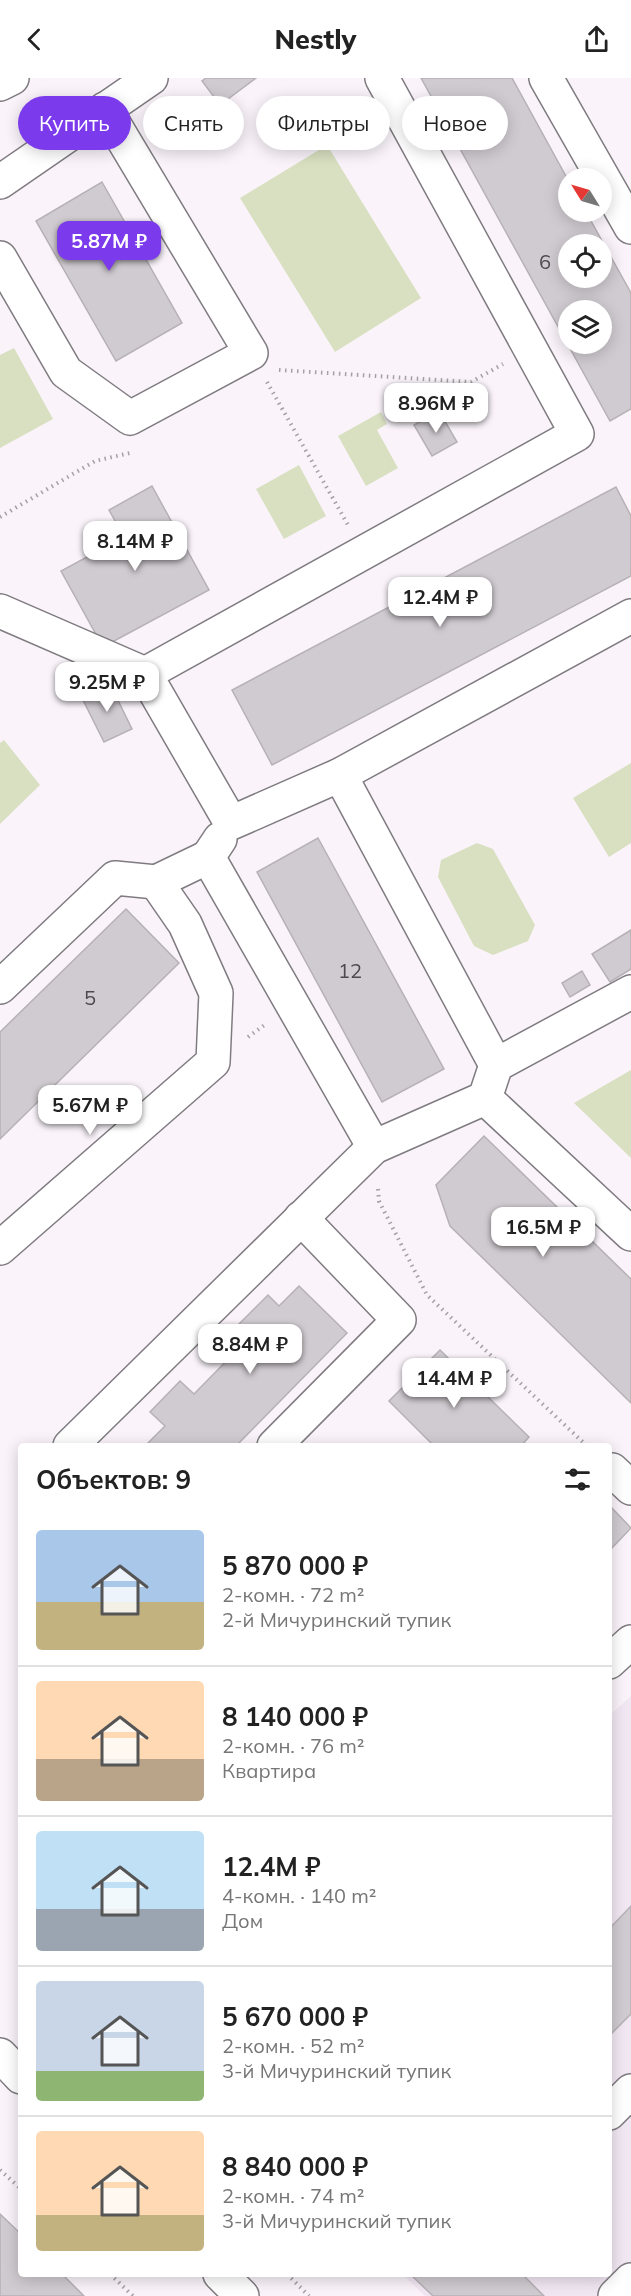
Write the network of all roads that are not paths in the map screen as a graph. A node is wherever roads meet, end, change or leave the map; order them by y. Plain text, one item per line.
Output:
1 (12, 78) edge
2 (151, 78) edge
3 (382, 78) edge
4 (546, 78) edge
5 (0, 84) edge
6 (125, 96) edge
7 (47, 150) edge
8 (129, 150) edge
9 (0, 182) edge
10 (631, 227) edge
11 (0, 258) edge
12 (13, 308) edge
13 (0, 611) edge
14 (631, 616) edge
15 (145, 674) junction
16 (340, 775) junction
17 (231, 823) junction
18 (208, 857) junction
19 (156, 882) junction
20 (0, 987) edge
21 (631, 992) edge
22 (496, 1065) junction
23 (485, 1098) junction
24 (374, 1147) junction
25 (301, 1218) junction
26 (631, 1234) edge
27 (0, 1248) edge
28 (73, 1443) edge
29 (277, 1443) edge
30 (631, 1642) edge
31 (612, 1659) edge
32 (0, 2055) edge
33 (18, 2074) edge
34 (631, 2091) edge
35 (612, 2110) edge
36 (223, 2277) edge
37 (631, 2280) edge
38 (242, 2296) edge
39 (615, 2296) edge

1 - 5 street
2 - 6 street
3 - 15 street
4 - 10 street
7 - 9 street
8 - 12 street
11 - 12 street
13 - 15 street
14 - 16 street
15 - 17 street
16 - 17 street
16 - 22 street
17 - 18 street
18 - 19 street
18 - 24 street
19 - 20 street
19 - 27 street
21 - 22 street
22 - 23 street
23 - 24 street
23 - 26 street
24 - 25 street
25 - 28 street
25 - 29 street
30 - 31 street
32 - 33 street
34 - 35 street
36 - 38 street
37 - 39 street

